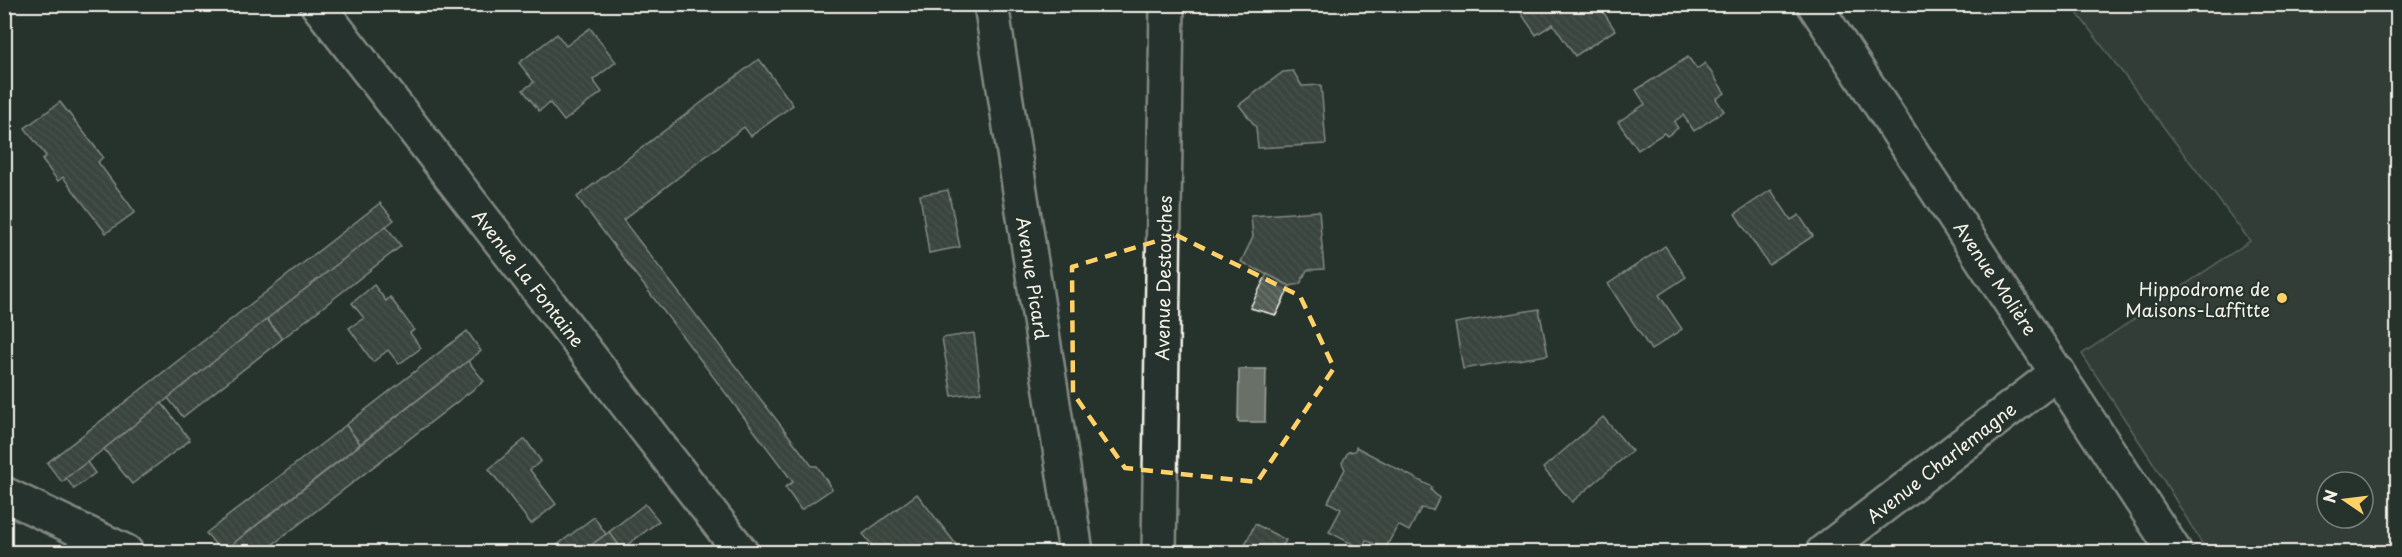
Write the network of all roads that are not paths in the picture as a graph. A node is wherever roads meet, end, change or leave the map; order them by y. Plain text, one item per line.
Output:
1 (317, 4) edge
2 (990, 4) edge
3 (1167, 4) edge
4 (1814, 4) edge
5 (2058, 372) junction
6 (4, 494) edge
7 (126, 552) edge
8 (741, 552) edge
9 (1076, 552) edge
10 (1159, 552) edge
11 (1823, 552) edge
12 (2175, 552) edge

1 - 8 street, Avenue La Fontaine
2 - 9 street, Avenue Picard
3 - 10 street, Avenue Destouches
4 - 5 street, Avenue Molière
5 - 11 street, Avenue Charlemagne
5 - 12 street, Avenue Molière
6 - 7 street

